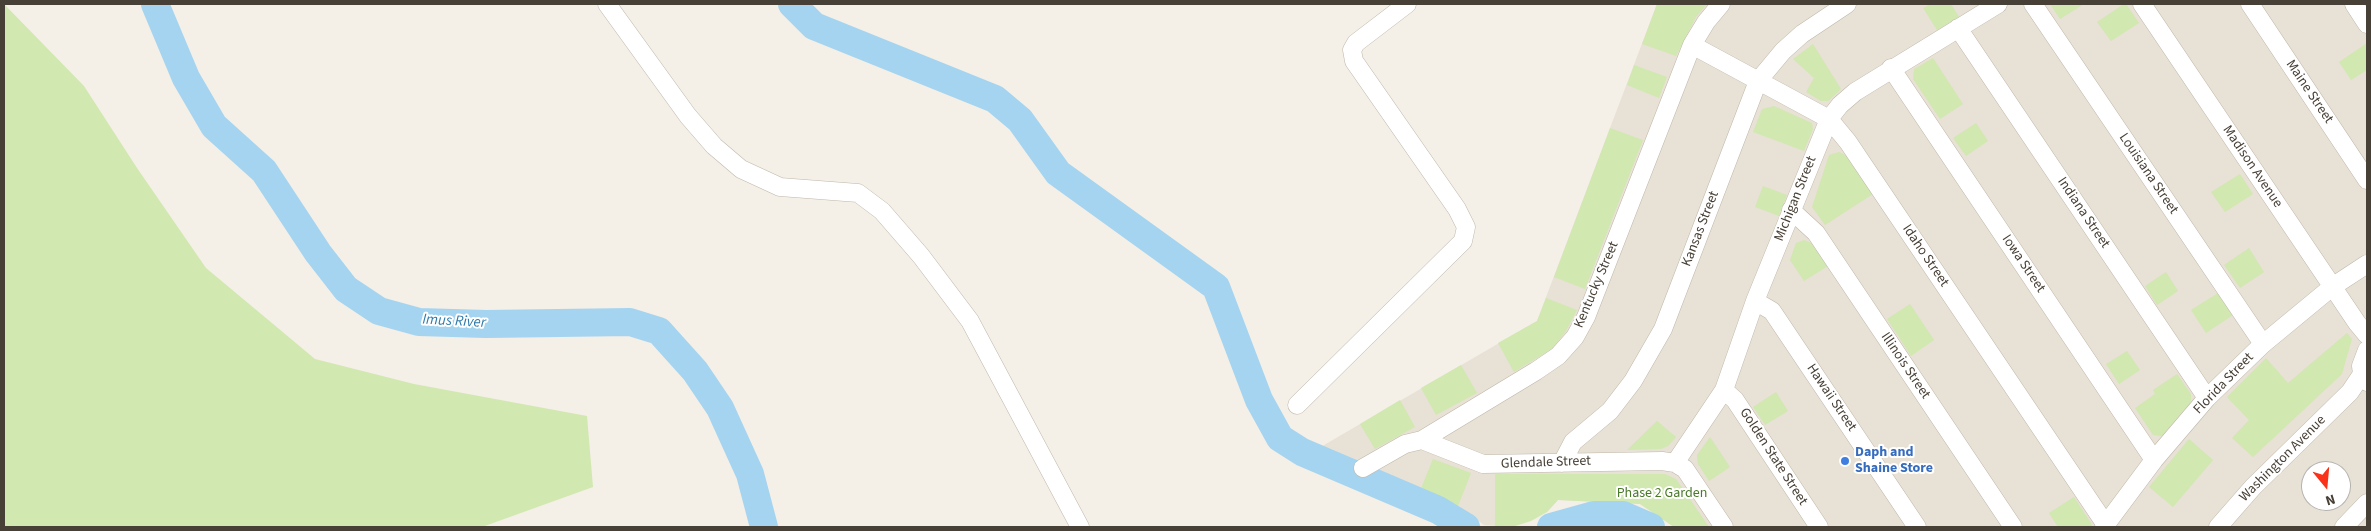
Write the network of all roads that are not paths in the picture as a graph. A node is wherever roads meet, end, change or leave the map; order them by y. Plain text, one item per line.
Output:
1 (607, 4) edge
2 (1407, 4) edge
3 (1721, 4) edge
4 (1846, 4) edge
5 (1998, 4) edge
6 (2032, 4) edge
7 (2142, 4) edge
8 (2250, 4) edge
9 (2354, 4) edge
10 (2367, 24) edge
11 (1958, 28) junction
12 (1692, 45) junction
13 (1891, 68) junction
14 (1758, 81) junction
15 (1829, 119) junction
16 (2367, 180) edge
17 (1791, 210) junction
18 (2367, 264) edge
19 (2332, 287) junction
20 (1755, 301) junction
21 (2366, 342) edge
22 (2263, 344) junction
23 (2366, 381) edge
24 (1724, 390) junction
25 (2207, 398) junction
26 (1297, 405) dead end
27 (1422, 440) junction
28 (2154, 460) junction
29 (1562, 462) junction
30 (1675, 463) junction
31 (1362, 468) dead end
32 (2367, 503) edge
33 (2105, 526) edge
34 (1080, 527) edge
35 (1724, 527) edge
36 (1819, 527) edge
37 (1918, 527) edge
38 (2013, 527) edge
39 (2218, 527) edge
40 (2344, 527) edge

1 - 34 street
2 - 26 street
3 - 12 street, Kentucky Street
4 - 14 street, Kansas Street
5 - 11 street, Michigan Street
6 - 22 street, Louisiana Street
7 - 19 street, Madison Avenue
8 - 16 street, Maine Street
9 - 10 street
11 - 13 street, Michigan Street
11 - 25 street, Indiana Street
12 - 14 street, Idaho Street
12 - 27 street, Kentucky Street
13 - 15 street, Michigan Street
13 - 28 street, Iowa Street
14 - 15 street, Idaho Street
14 - 29 street, Kansas Street
15 - 17 street, Michigan Street
15 - 33 street, Idaho Street
17 - 20 street, Michigan Street
17 - 38 street, Illinois Street
18 - 19 street, Florida Street
19 - 21 street, Madison Avenue
19 - 22 street, Florida Street
20 - 24 street, Michigan Street
20 - 37 street, Hawaii Street
21 - 23 street
22 - 25 street, Florida Street
23 - 39 street, Washington Avenue
24 - 30 street, Michigan Street
24 - 36 street, Golden State Street
25 - 28 street, Florida Street
27 - 29 street, Glendale Street
27 - 31 street, Kentucky Street
28 - 33 street, Florida Street
29 - 30 street, Glendale Street
30 - 35 street
32 - 40 street

